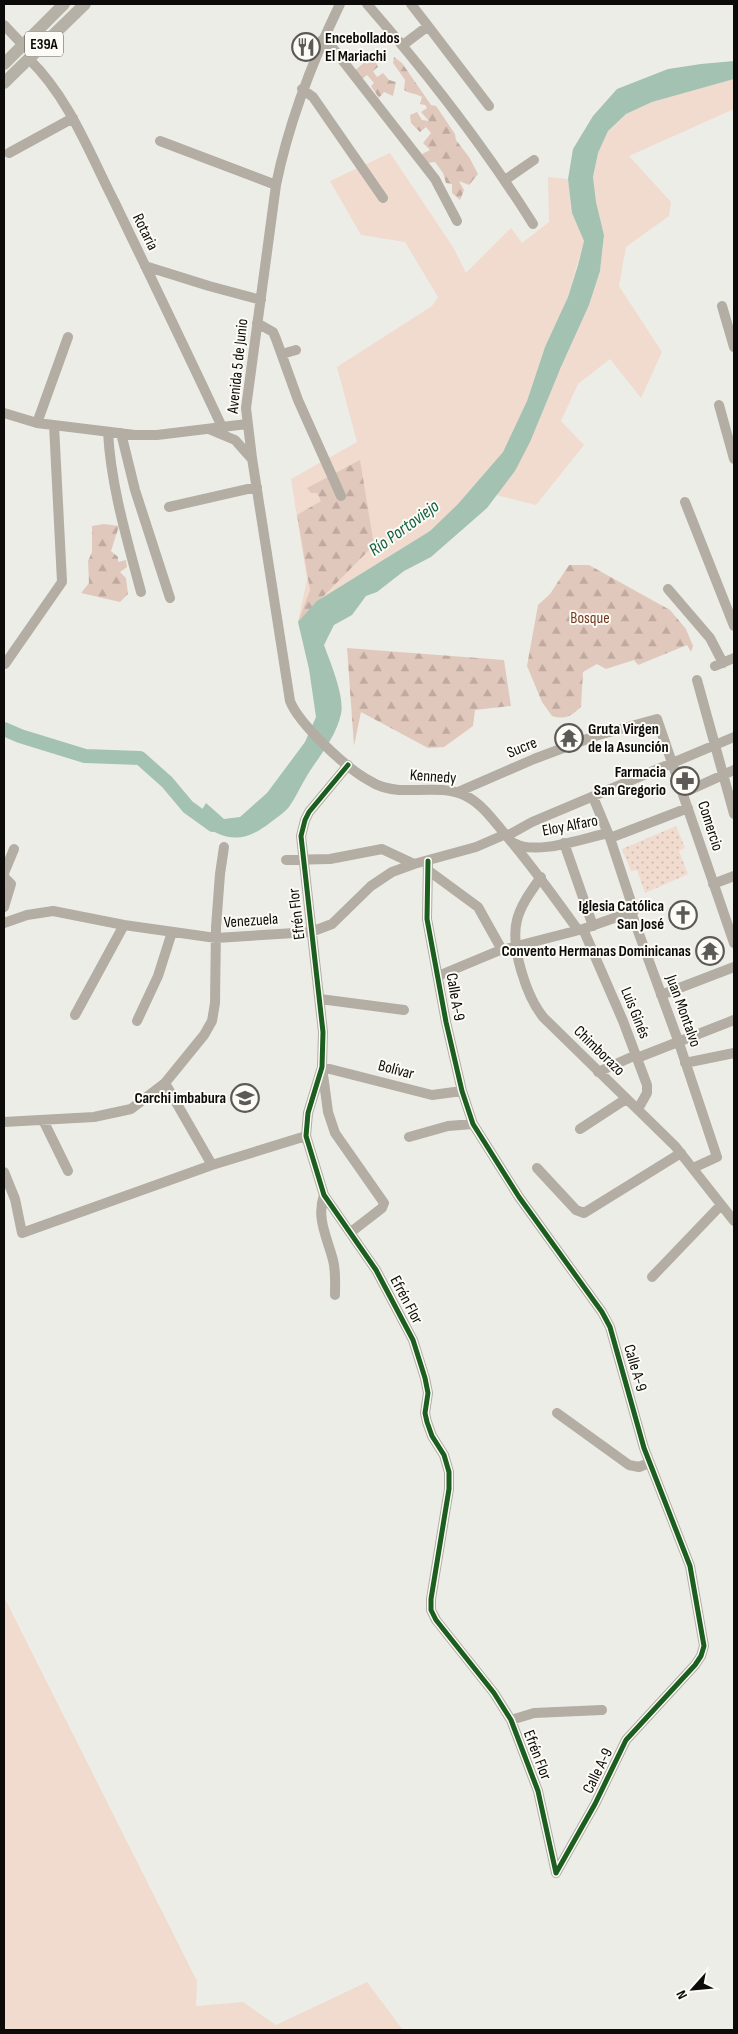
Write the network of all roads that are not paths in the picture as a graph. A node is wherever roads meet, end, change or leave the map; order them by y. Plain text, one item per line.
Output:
1 (64, 4) edge
2 (85, 4) edge
3 (340, 4) edge
4 (367, 4) edge
5 (411, 4) edge
6 (4, 25) edge
7 (428, 26) junction
8 (322, 40) junction
9 (23, 45) junction
10 (403, 45) junction
11 (29, 59) junction
12 (4, 64) edge
13 (4, 83) edge
14 (302, 89) junction
15 (489, 106) dead end
16 (73, 118) junction
17 (160, 141) dead end
18 (9, 153) dead end
19 (534, 160) dead end
20 (505, 180) junction
21 (276, 185) junction
22 (383, 198) dead end
23 (457, 220) dead end
24 (534, 224) dead end
25 (145, 266) junction
26 (260, 300) junction
27 (722, 306) dead end
28 (257, 324) junction
29 (68, 337) dead end
30 (734, 347) edge
31 (296, 350) dead end
32 (282, 354) junction
33 (719, 405) dead end
34 (4, 413) edge
35 (38, 423) junction
36 (247, 424) junction
37 (54, 425) junction
38 (222, 427) junction
39 (208, 429) junction
40 (108, 432) junction
41 (122, 433) junction
42 (252, 458) junction
43 (734, 459) edge
44 (257, 488) junction
45 (341, 496) dead end
46 (685, 502) dead end
47 (169, 507) dead end
48 (668, 589) dead end
49 (141, 592) dead end
50 (170, 598) dead end
51 (734, 626) edge
52 (734, 658) edge
53 (4, 664) edge
54 (697, 680) dead end
55 (657, 718) joint
56 (303, 723) joint
57 (734, 738) edge
58 (714, 746) junction
59 (345, 763) junction
60 (672, 764) junction
61 (734, 770) edge
62 (723, 775) junction
63 (458, 792) junction
64 (683, 793) junction
65 (593, 797) junction
66 (688, 808) junction
67 (734, 814) edge
68 (609, 836) junction
69 (508, 837) junction
70 (564, 843) junction
71 (224, 847) dead end
72 (14, 849) dead end
73 (286, 860) dead end
74 (303, 860) junction
75 (414, 864) junction
76 (431, 869) junction
77 (734, 876) edge
78 (541, 877) junction
79 (713, 884) junction
80 (4, 907) edge
81 (632, 911) junction
82 (4, 923) edge
83 (124, 925) junction
84 (584, 928) junction
85 (172, 932) junction
86 (311, 932) junction
87 (216, 938) junction
88 (734, 943) edge
89 (516, 947) junction
90 (500, 950) junction
91 (519, 964) junction
92 (734, 967) edge
93 (438, 976) junction
94 (661, 995) junction
95 (320, 999) junction
96 (404, 1010) dead end
97 (76, 1015) dead end
98 (137, 1020) dead end
99 (734, 1020) edge
100 (678, 1042) junction
101 (734, 1053) edge
102 (637, 1056) junction
103 (685, 1063) junction
104 (322, 1067) junction
105 (598, 1072) junction
106 (165, 1083) junction
107 (462, 1091) junction
108 (626, 1099) junction
109 (638, 1109) junction
110 (43, 1120) junction
111 (4, 1122) edge
112 (473, 1124) junction
113 (580, 1129) dead end
114 (306, 1136) junction
115 (410, 1137) dead end
116 (681, 1153) junction
117 (212, 1165) junction
118 (538, 1168) dead end
119 (693, 1168) junction
120 (68, 1171) dead end
121 (4, 1172) edge
122 (324, 1195) junction
123 (721, 1205) junction
124 (734, 1221) edge
125 (351, 1232) junction
126 (652, 1277) dead end
127 (335, 1295) dead end
128 (557, 1414) dead end
129 (649, 1463) junction
130 (602, 1710) dead end
131 (511, 1720) junction
132 (556, 1873) joint

1 - 9 main road, E39A
2 - 11 main road, E39A
3 - 8 street, Avenida 5 de Junio
4 - 10 street
5 - 7 street
6 - 9 street
7 - 10 street
7 - 15 street
8 - 14 street, Avenida 5 de Junio
8 - 23 street
9 - 12 main road, E39A
10 - 20 street
11 - 13 main road, E39A
11 - 16 street, Rotaria
14 - 21 street, Avenida 5 de Junio
14 - 22 street
16 - 18 street
16 - 25 street, Rotaria
17 - 21 street
19 - 20 street
20 - 24 street
21 - 26 street, Avenida 5 de Junio
25 - 26 street
25 - 38 street, Rotaria
26 - 28 street, Avenida 5 de Junio
27 - 30 street
28 - 32 street
28 - 36 street, Avenida 5 de Junio
29 - 35 street
31 - 32 street
32 - 45 street
33 - 43 street
34 - 35 street
35 - 37 street
36 - 38 street
36 - 42 street, Avenida 5 de Junio
37 - 40 street
37 - 53 street
38 - 39 street
39 - 41 street
39 - 42 street
40 - 41 street
40 - 49 street
41 - 50 street
42 - 44 street, Avenida 5 de Junio
44 - 47 street
44 - 56 street, Avenida 5 de Junio
46 - 51 street
48 - 52 street
54 - 58 street
55 - 60 street, Comercio
55 - 63 street, Sucre
56 - 59 street, Kennedy
57 - 58 street, Venezuela
58 - 60 street, Venezuela
58 - 62 street
59 - 63 street, Kennedy
59 - 74 street, Efrén Flor
60 - 64 street, Comercio
60 - 65 street, Venezuela
61 - 62 street
62 - 64 street
62 - 67 street
63 - 69 street, Kennedy
64 - 66 street, Comercio
65 - 68 street, Juan Montalvo
65 - 69 street, Venezuela
66 - 68 street, Eloy Alfaro
66 - 79 street, Comercio
68 - 70 street, Eloy Alfaro
68 - 81 street, Juan Montalvo
69 - 70 street, Eloy Alfaro
69 - 76 street, Venezuela
69 - 78 street, Luis Ginés
70 - 84 street
71 - 87 street
72 - 80 street
73 - 74 street
74 - 75 street
74 - 86 street, Efrén Flor
75 - 76 street, Venezuela
75 - 86 street, Venezuela
76 - 90 street
76 - 93 street, Calle A-9
77 - 79 street
78 - 84 street, Luis Ginés
78 - 89 street, Chimborazo
79 - 88 street, Comercio
81 - 84 street
81 - 94 street, Juan Montalvo
82 - 83 street, Venezuela
83 - 85 street, Venezuela
83 - 97 street
84 - 89 street
84 - 102 street, Luis Ginés
85 - 87 street, Venezuela
85 - 98 street
86 - 87 street, Venezuela
86 - 95 street, Efrén Flor
87 - 106 street
89 - 90 street
89 - 91 street, Chimborazo
90 - 91 street
90 - 93 street
91 - 105 street, Chimborazo
92 - 94 street
93 - 107 street, Calle A-9
94 - 100 street, Juan Montalvo
95 - 96 street
95 - 104 street, Efrén Flor
99 - 100 street
100 - 102 street
100 - 103 street, Juan Montalvo
101 - 103 street
102 - 105 street
102 - 109 street, Luis Ginés
103 - 119 street, Juan Montalvo
104 - 107 street, Bolívar
104 - 114 street, Efrén Flor
104 - 125 street
105 - 108 street, Chimborazo
106 - 110 street
106 - 117 street
107 - 112 street, Calle A-9
108 - 109 street, Chimborazo
108 - 113 street
109 - 116 street, Chimborazo
110 - 111 street
110 - 120 street
112 - 115 street
112 - 129 street, Calle A-9
114 - 117 street
114 - 122 street, Efrén Flor
116 - 118 street
116 - 119 street, Chimborazo
117 - 121 street
119 - 123 street, Chimborazo
122 - 125 street, Efrén Flor
122 - 127 street
123 - 124 street, Chimborazo
123 - 126 street
125 - 131 street, Efrén Flor
128 - 129 street
129 - 132 street, Calle A-9
130 - 131 street
131 - 132 street, Efrén Flor

